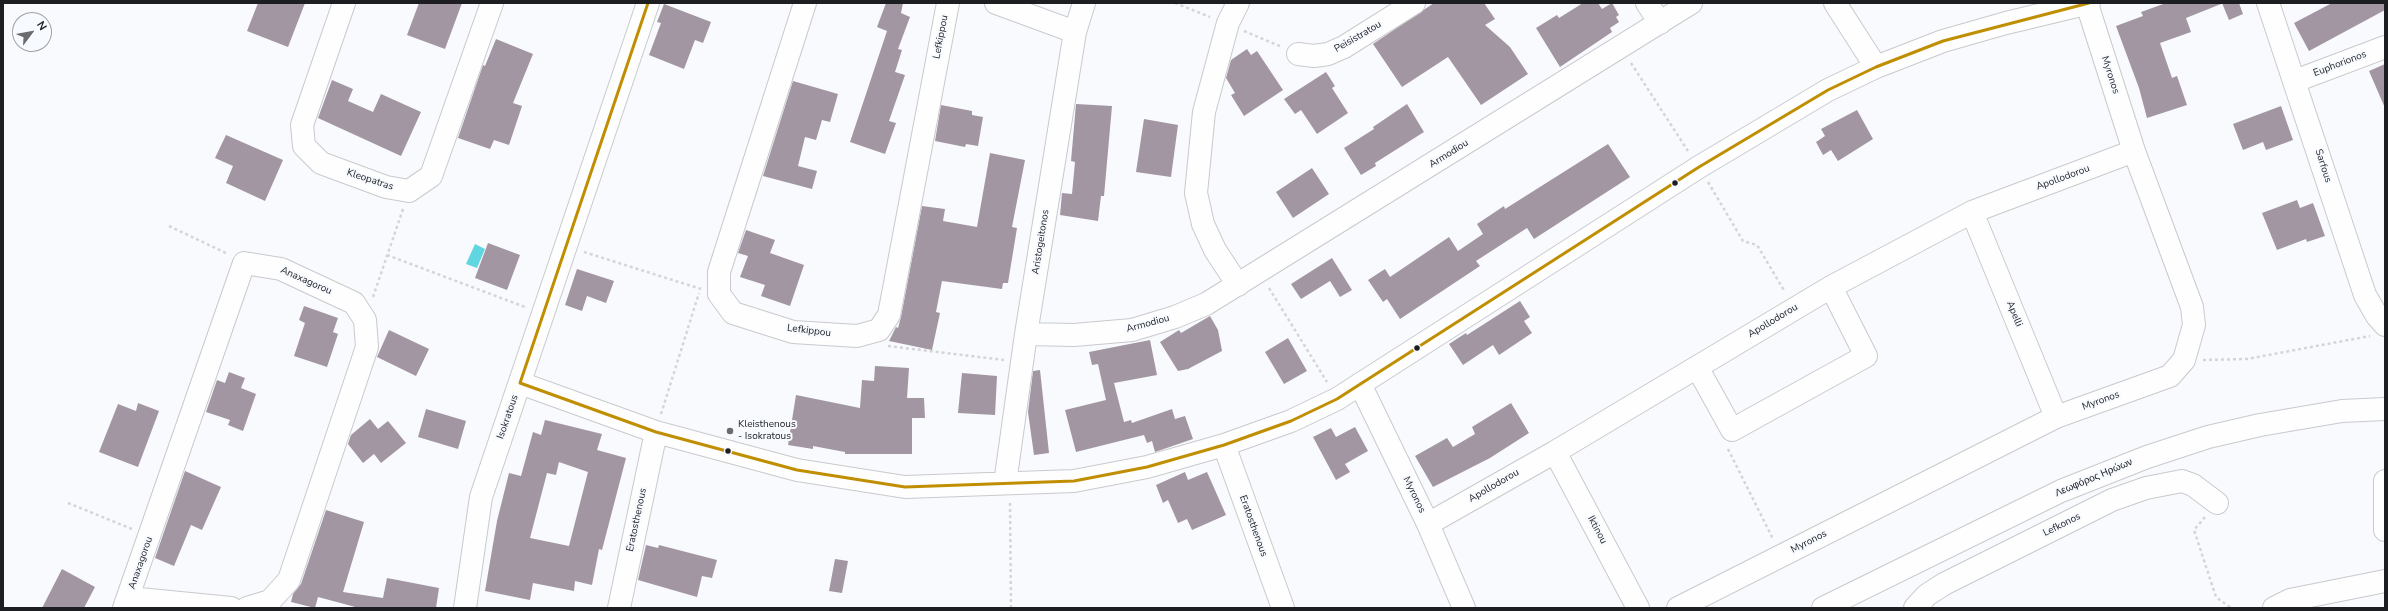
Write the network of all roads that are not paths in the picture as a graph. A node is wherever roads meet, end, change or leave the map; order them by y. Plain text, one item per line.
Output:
1 (344, 3) edge
2 (492, 3) edge
3 (648, 3) edge
4 (805, 3) edge
5 (948, 3) edge
6 (996, 3) edge
7 (1084, 3) edge
8 (1238, 3) edge
9 (1414, 3) edge
10 (1647, 3) edge
11 (1691, 3) edge
12 (1835, 3) edge
13 (2088, 3) edge
14 (2268, 3) edge
15 (1660, 23) junction
16 (1075, 32) junction
17 (2385, 47) edge
18 (1298, 54) dead end
19 (1876, 67) junction
20 (2295, 80) junction
21 (2134, 151) junction
22 (1972, 212) junction
23 (1238, 285) junction
24 (1831, 287) junction
25 (2381, 330) edge
26 (1026, 334) junction
27 (1697, 367) junction
28 (520, 383) junction
29 (1360, 384) junction
30 (2385, 409) edge
31 (2056, 417) junction
32 (656, 432) junction
33 (1224, 445) junction
34 (1555, 452) junction
35 (2385, 481) edge
36 (1005, 483) junction
37 (2217, 503) road end
38 (1428, 524) junction
39 (2385, 530) edge
40 (2385, 581) edge
41 (126, 603) edge
42 (1279, 607) edge
43 (231, 608) edge
44 (247, 608) edge
45 (465, 608) edge
46 (619, 608) edge
47 (1464, 608) edge
48 (1638, 608) edge
49 (1678, 608) edge
50 (1823, 608) edge
51 (1915, 608) edge
52 (2274, 608) edge

1 - 2 street, Kleopatras
3 - 28 street, Isokratous
4 - 5 street, Lefkippou
6 - 16 street
7 - 16 street, Aristogeitonos
8 - 23 street
9 - 18 street, Peisistratou
10 - 15 street
11 - 15 street, Armodiou
12 - 19 street
13 - 19 street
13 - 21 street, Myronos
14 - 20 street, Sarfous
15 - 23 street, Armodiou
16 - 26 street, Aristogeitonos
17 - 20 street, Euphorionos
19 - 29 street
20 - 25 street, Sarfous
21 - 22 street, Apollodorou
21 - 31 street, Myronos
22 - 24 street, Apollodorou
22 - 31 street, Apelli
23 - 26 street, Armodiou
24 - 27 street, Apollodorou
24 - 27 street
26 - 36 street, Aristogeitonos
27 - 34 street, Apollodorou
28 - 32 street
28 - 45 street, Isokratous
29 - 33 street
29 - 38 street, Myronos
30 - 50 street, Λεωφόρος Ηρώων
31 - 49 street, Myronos
32 - 36 street
32 - 46 street, Eratosthenous
33 - 36 street
33 - 42 street, Eratosthenous
34 - 38 street, Apollodorou
34 - 48 street, Iktinou
35 - 39 street
37 - 51 street, Lefkonos
38 - 47 street, Myronos
40 - 52 street
41 - 43 street, Anaxagorou
41 - 44 street, Anaxagorou

